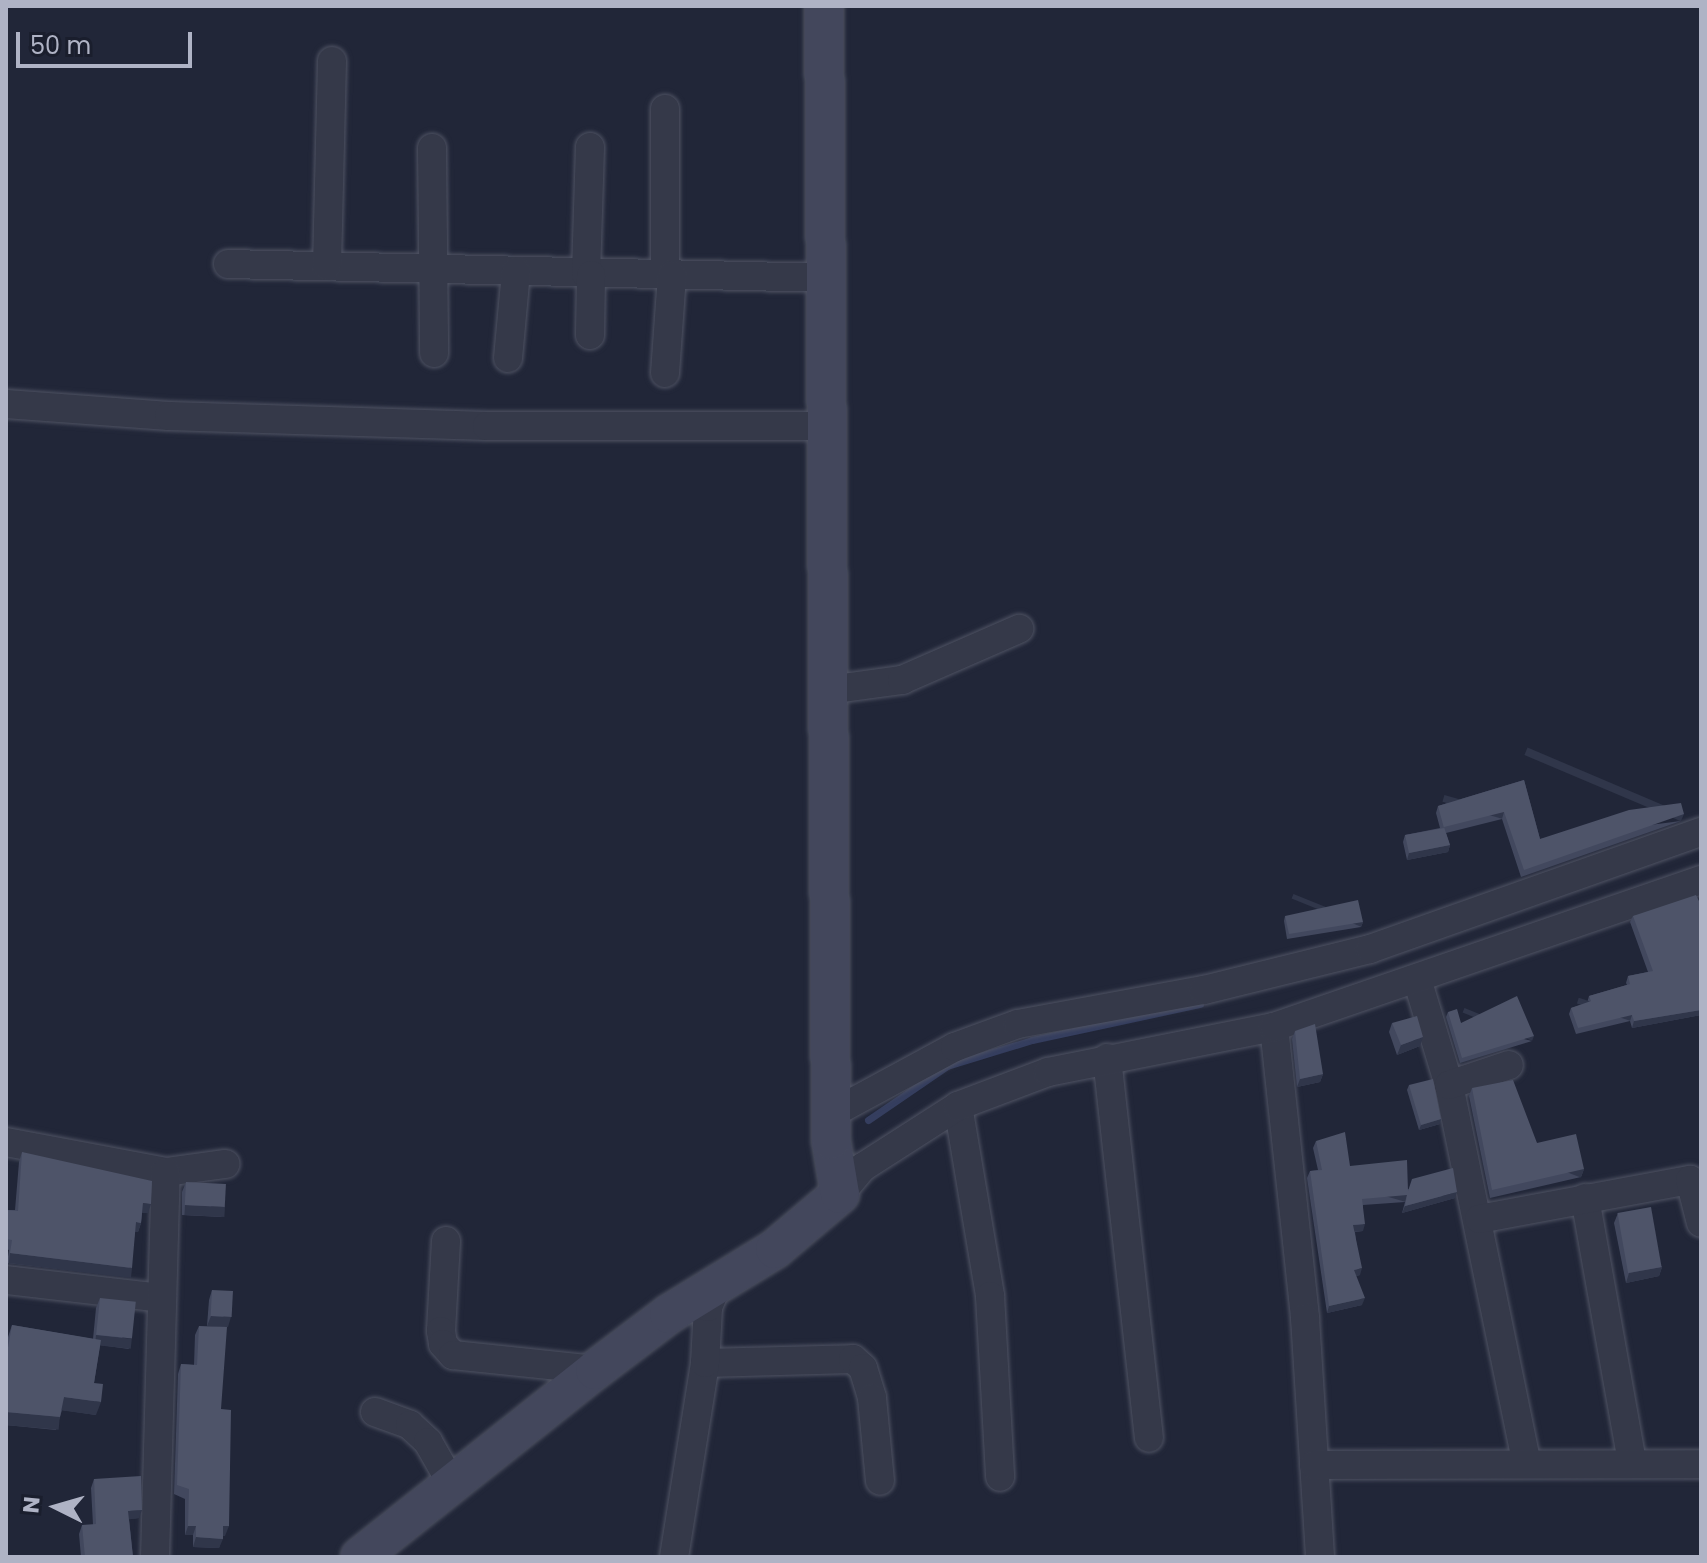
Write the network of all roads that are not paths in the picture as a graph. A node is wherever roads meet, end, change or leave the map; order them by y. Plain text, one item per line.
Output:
1 (824, 6) edge
2 (332, 61) dead end
3 (665, 109) dead end
4 (590, 147) dead end
5 (432, 148) dead end
6 (228, 264) dead end
7 (327, 266) junction
8 (436, 268) junction
9 (516, 271) junction
10 (589, 274) junction
11 (668, 275) junction
12 (829, 278) junction
13 (590, 335) dead end
14 (434, 353) dead end
15 (508, 358) dead end
16 (665, 373) dead end
17 (6, 404) edge
18 (829, 426) junction
19 (1019, 629) dead end
20 (828, 690) junction
21 (1701, 832) edge
22 (1701, 880) edge
23 (1417, 979) junction
24 (1274, 1027) junction
25 (1107, 1058) junction
26 (1509, 1065) dead end
27 (1449, 1085) junction
28 (958, 1106) junction
29 (831, 1114) junction
30 (6, 1142) edge
31 (225, 1164) dead end
32 (166, 1172) junction
33 (840, 1194) junction
34 (1585, 1198) junction
35 (1479, 1219) junction
36 (1701, 1223) edge
37 (446, 1241) dead end
38 (6, 1280) edge
39 (717, 1286) junction
40 (162, 1298) junction
41 (705, 1363) junction
42 (595, 1370) junction
43 (375, 1412) dead end
44 (1149, 1438) dead end
45 (1632, 1463) junction
46 (1527, 1464) junction
47 (1701, 1464) edge
48 (1314, 1465) junction
49 (1000, 1477) dead end
50 (880, 1481) dead end
51 (452, 1484) junction
52 (155, 1557) edge
53 (360, 1557) edge
54 (674, 1557) edge
55 (1320, 1557) edge

1 - 12 street
2 - 7 street
3 - 11 street
4 - 10 street
5 - 8 street
6 - 7 street
7 - 8 street
8 - 9 street
8 - 14 street
9 - 10 street
9 - 15 street
10 - 11 street
10 - 13 street
11 - 12 street
11 - 16 street
12 - 18 street
17 - 18 street
18 - 20 street
19 - 20 street
20 - 29 street
21 - 29 street
22 - 23 street
23 - 24 street
23 - 27 street
24 - 25 street
24 - 48 street
25 - 28 street
25 - 44 street
26 - 27 street
27 - 35 street
28 - 33 street
28 - 49 street
29 - 33 street
30 - 32 street
31 - 32 street
32 - 40 street
33 - 39 street
34 - 35 street
34 - 36 street
34 - 45 street
35 - 46 street
37 - 42 street
38 - 40 street
39 - 41 street
39 - 42 street
40 - 52 street
41 - 50 street
41 - 54 street
42 - 51 street
43 - 51 street
45 - 46 street
45 - 47 street
46 - 48 street
48 - 55 street
51 - 53 street

